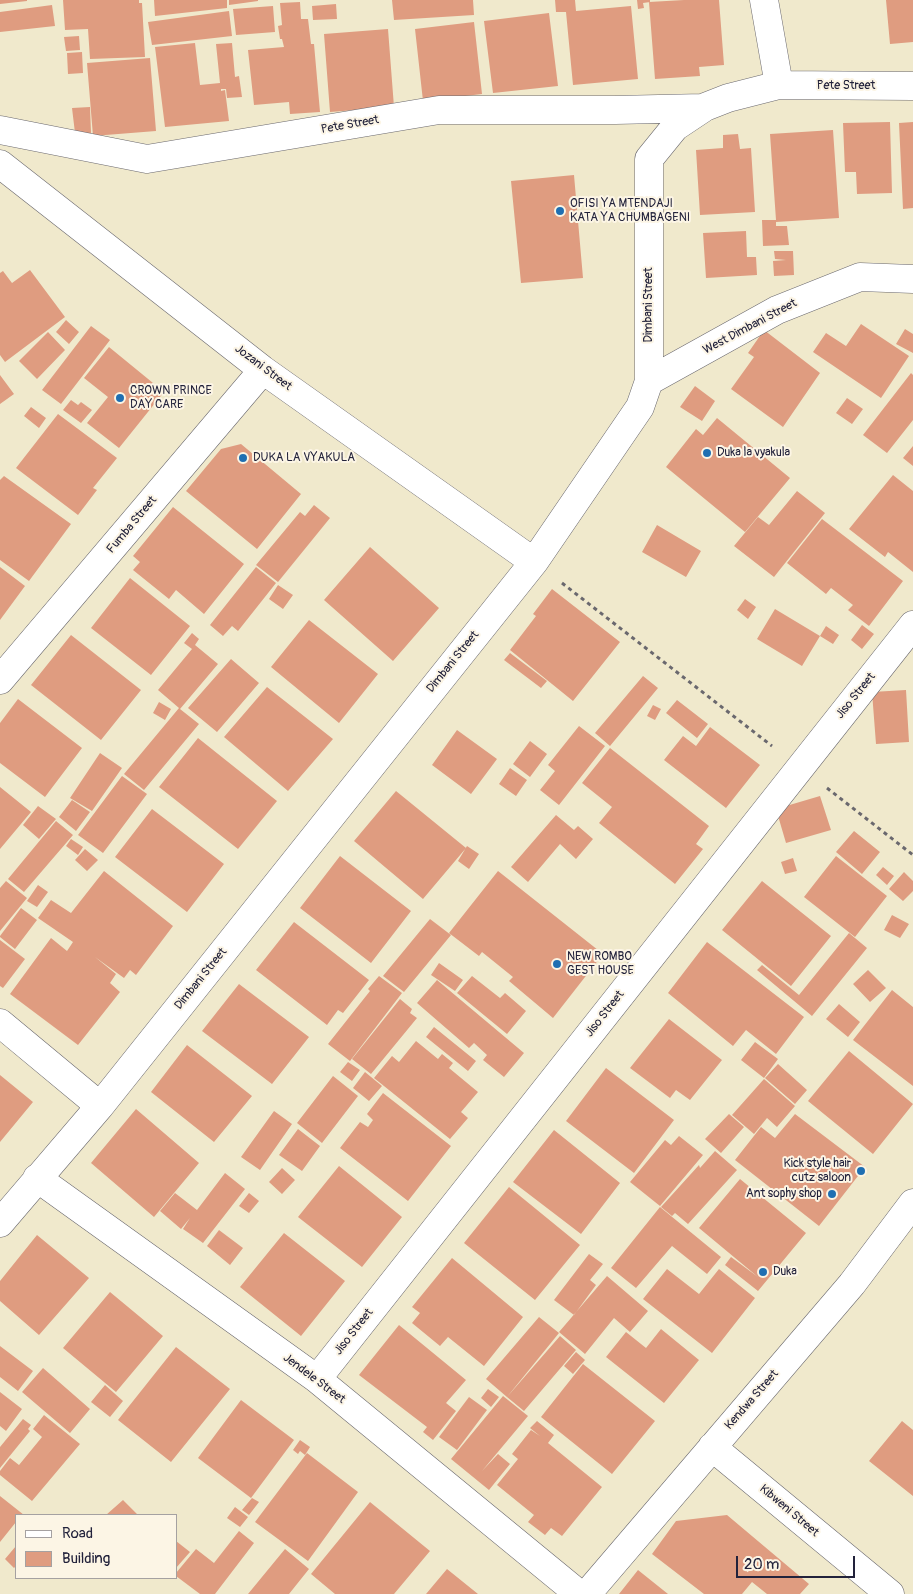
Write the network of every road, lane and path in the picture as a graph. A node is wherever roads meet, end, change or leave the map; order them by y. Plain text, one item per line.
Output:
1 (764, 0) edge
2 (779, 85) junction
3 (913, 86) edge
4 (705, 108) junction
5 (0, 130) edge
6 (0, 164) edge
7 (913, 279) edge
8 (263, 370) junction
9 (649, 382) junction
10 (534, 562) junction
11 (913, 625) edge
12 (0, 680) edge
13 (800, 767) junction
14 (913, 855) edge
15 (0, 1024) edge
16 (100, 1106) junction
17 (37, 1178) junction
18 (913, 1203) edge
19 (0, 1223) edge
20 (316, 1379) junction
21 (712, 1447) junction
22 (579, 1594) edge
23 (587, 1594) edge
24 (890, 1594) edge

1 - 2 street
2 - 3 street, Pete Street
2 - 4 street, Dimbani Street
4 - 5 street, Pete Street
4 - 9 street, Dimbani Street
6 - 8 street, Jozani Street
7 - 9 street, West Dimbani Street
8 - 10 street, Jozani Street
8 - 12 street, Fumba Street
9 - 10 street, Dimbani Street
10 - 13 path
10 - 16 street, Dimbani Street
11 - 13 street, Jiso Street
13 - 14 path
13 - 20 street, Jiso Street
15 - 16 street
16 - 17 street, Dimbani Street
17 - 19 street, Dimbani Street
17 - 20 street, Jendele Street
18 - 21 street, Kendwa Street
20 - 22 street, Jendele Street
21 - 23 street, Kendwa Street
21 - 24 street, Kibweni Street

